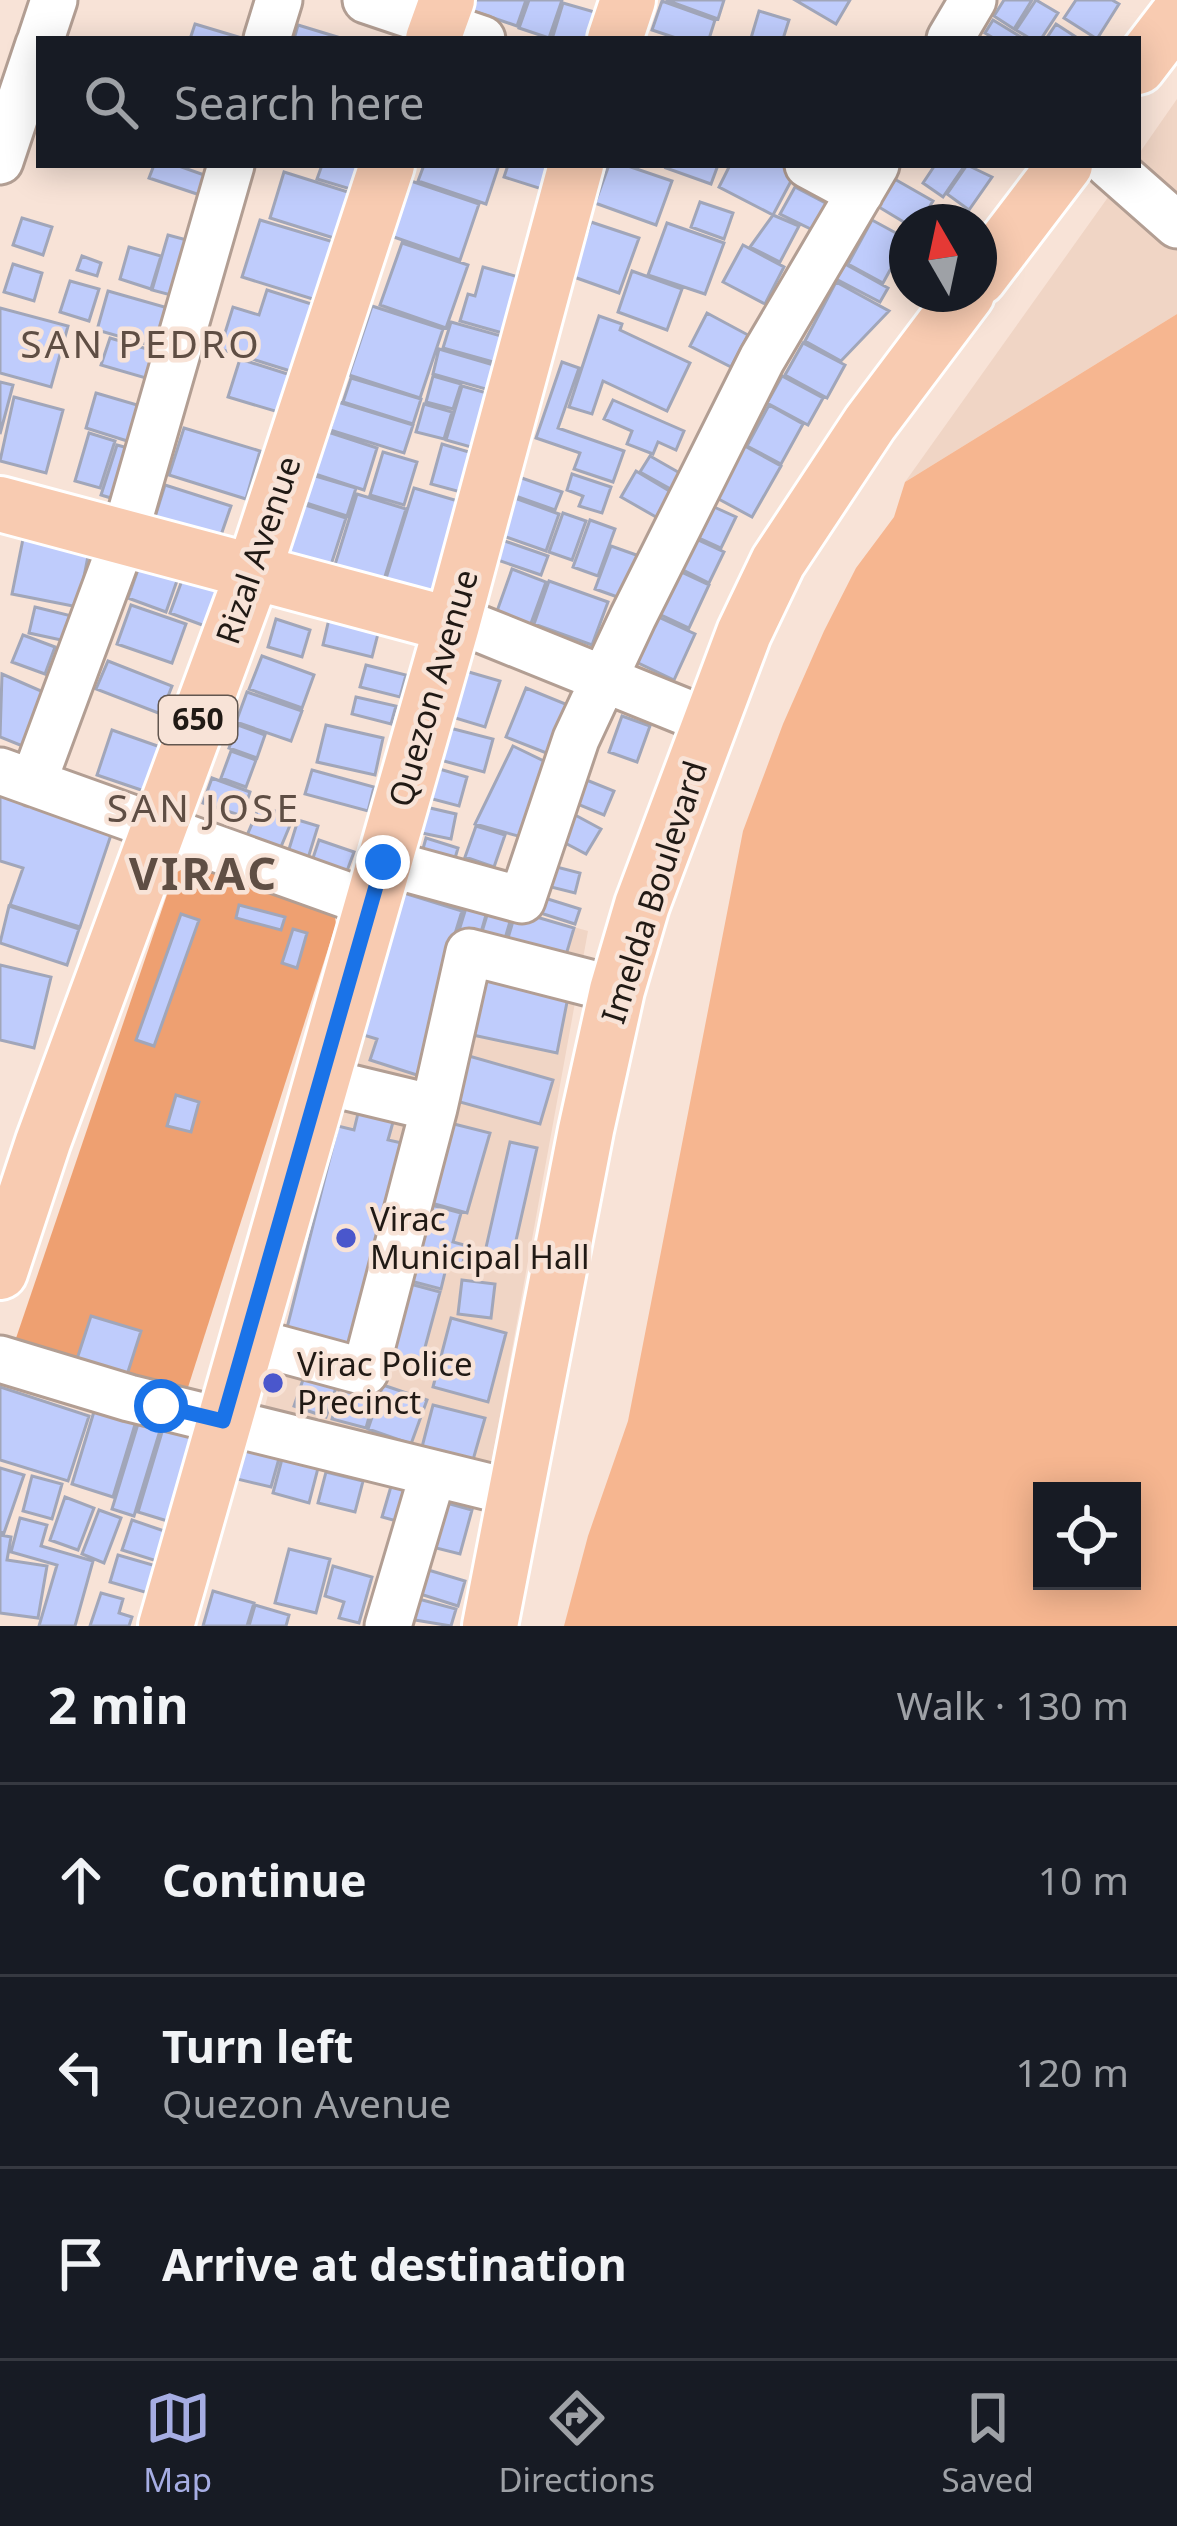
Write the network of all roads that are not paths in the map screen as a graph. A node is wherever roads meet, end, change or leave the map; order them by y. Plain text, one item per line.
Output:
1 (54, 0) edge
2 (279, 0) edge
3 (367, 0) edge
4 (628, 0) edge
5 (1177, 16) edge
6 (450, 25) edge
7 (42, 36) edge
8 (268, 36) edge
9 (616, 36) edge
10 (36, 54) edge
11 (1141, 64) edge
12 (0, 161) edge
13 (230, 168) edge
14 (386, 168) edge
15 (575, 168) edge
16 (821, 168) edge
17 (1063, 168) edge
18 (1111, 168) edge
19 (868, 179) edge
20 (1177, 225) edge
21 (997, 254) edge
22 (953, 312) edge
23 (0, 504) edge
24 (124, 537) junction
25 (254, 570) junction
26 (452, 626) junction
27 (606, 679) junction
28 (710, 722) junction
29 (16, 777) edge
30 (158, 827) junction
31 (377, 883) junction
32 (616, 990) junction
33 (322, 1081) junction
34 (434, 1108) junction
35 (0, 1272) edge
36 (248, 1340) junction
37 (0, 1359) edge
38 (223, 1421) junction
39 (433, 1474) junction
40 (518, 1494) junction
41 (166, 1626) edge
42 (388, 1626) edge
43 (490, 1626) edge

1 - 7 street
2 - 8 street
3 - 6 street
4 - 9 main road
5 - 11 main road
10 - 12 street
13 - 24 street
14 - 25 main road, Rizal Avenue / 650
15 - 26 main road, Quezon Avenue
16 - 19 street
17 - 21 main road
18 - 20 street
19 - 27 street
22 - 28 main road, Imelda Boulevard
23 - 24 main road
24 - 25 main road
24 - 29 street
25 - 26 main road
25 - 30 main road, Rizal Avenue / 650
26 - 27 street
26 - 31 main road, Quezon Avenue
27 - 28 street
27 - 31 street
28 - 32 main road, Imelda Boulevard
29 - 30 street
30 - 31 street
30 - 35 main road, Rizal Avenue / 650
31 - 33 main road, Quezon Avenue
32 - 34 street
32 - 40 main road, Imelda Boulevard
33 - 34 street
33 - 36 main road, Quezon Avenue
34 - 36 street
36 - 38 main road, Quezon Avenue
37 - 38 street
38 - 39 street
38 - 41 main road, Quezon Avenue
39 - 40 street
39 - 42 street
40 - 43 main road, Imelda Boulevard

